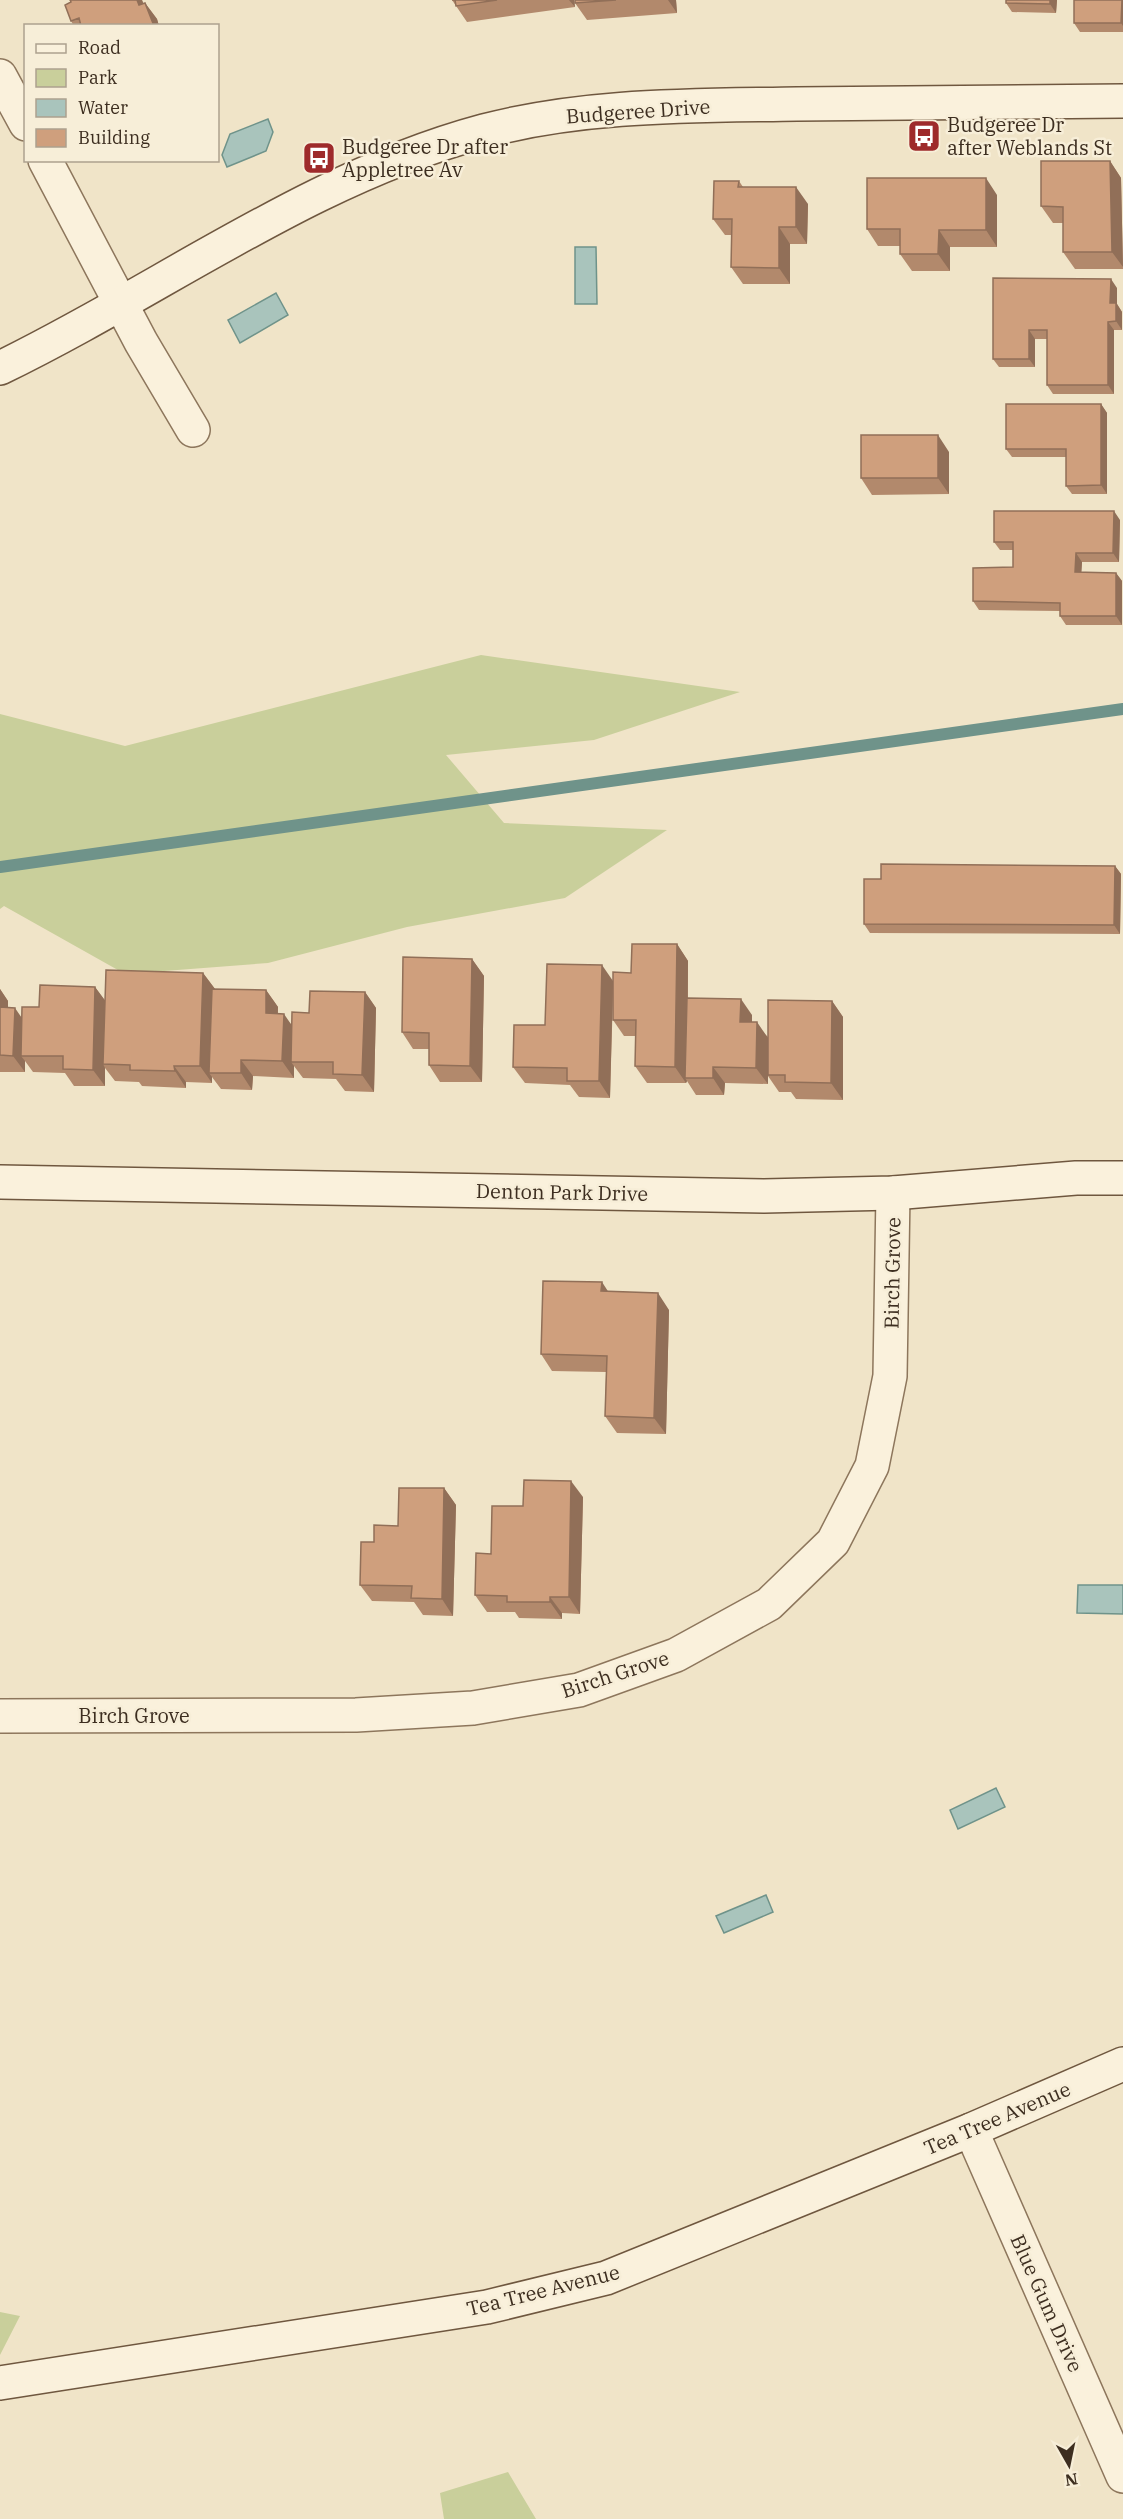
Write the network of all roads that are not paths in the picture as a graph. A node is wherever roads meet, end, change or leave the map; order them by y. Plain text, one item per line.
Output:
1 (0, 76) edge
2 (1123, 101) edge
3 (24, 120) edge
4 (46, 162) edge
5 (121, 302) junction
6 (0, 368) edge
7 (193, 430) dead end
8 (1123, 1178) edge
9 (0, 1182) edge
10 (893, 1193) junction
11 (0, 1716) edge
12 (1123, 2064) edge
13 (971, 2130) junction
14 (0, 2383) edge
15 (1123, 2476) edge

1 - 3 street
2 - 5 street, Budgeree Drive
4 - 5 street
5 - 6 street, Budgeree Drive
5 - 7 street
8 - 10 street, Denton Park Drive
9 - 10 street, Denton Park Drive
10 - 11 street, Birch Grove
12 - 13 street, Tea Tree Avenue
13 - 14 street, Tea Tree Avenue
13 - 15 street, Blue Gum Drive

